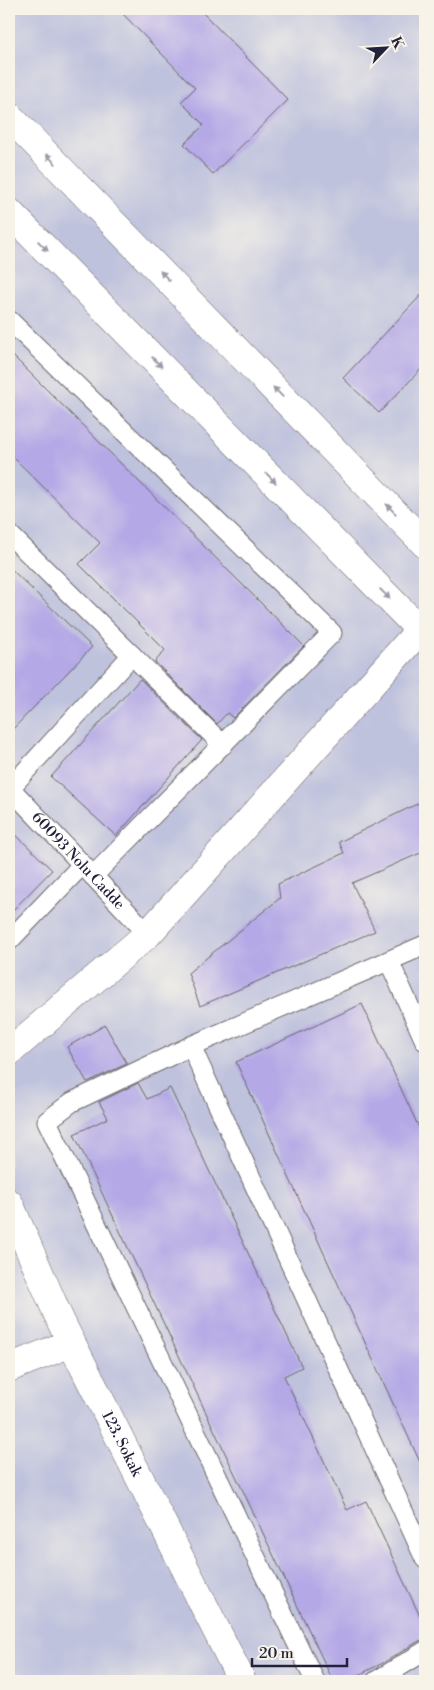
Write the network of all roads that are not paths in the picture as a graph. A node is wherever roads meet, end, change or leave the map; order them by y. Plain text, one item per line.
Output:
1 (9, 116) edge
2 (9, 212) edge
3 (9, 320) edge
4 (9, 534) edge
5 (425, 544) edge
6 (423, 629) edge
7 (132, 655) junction
8 (223, 745) junction
9 (9, 788) edge
10 (88, 871) junction
11 (148, 934) junction
12 (9, 941) edge
13 (425, 945) edge
14 (389, 961) junction
15 (425, 1041) edge
16 (191, 1046) junction
17 (9, 1052) edge
18 (9, 1204) edge
19 (71, 1343) junction
20 (9, 1368) edge
21 (425, 1558) edge
22 (425, 1651) edge
23 (242, 1681) edge
24 (315, 1681) edge
25 (376, 1681) edge

5 -> 1 street
2 -> 6 street
3 - 8 lane
4 - 7 lane
6 - 11 street
7 - 8 lane
7 - 9 lane
8 - 10 lane
9 - 10 lane, 60093 Nolu Cadde
10 - 11 lane, 60093 Nolu Cadde
10 - 12 lane
11 - 17 street
13 - 14 lane
14 - 15 lane
14 - 16 lane
16 - 21 lane
16 - 24 lane
18 - 19 street, 123. Sokak
19 - 20 street
19 - 23 street, 123. Sokak
22 - 25 lane

